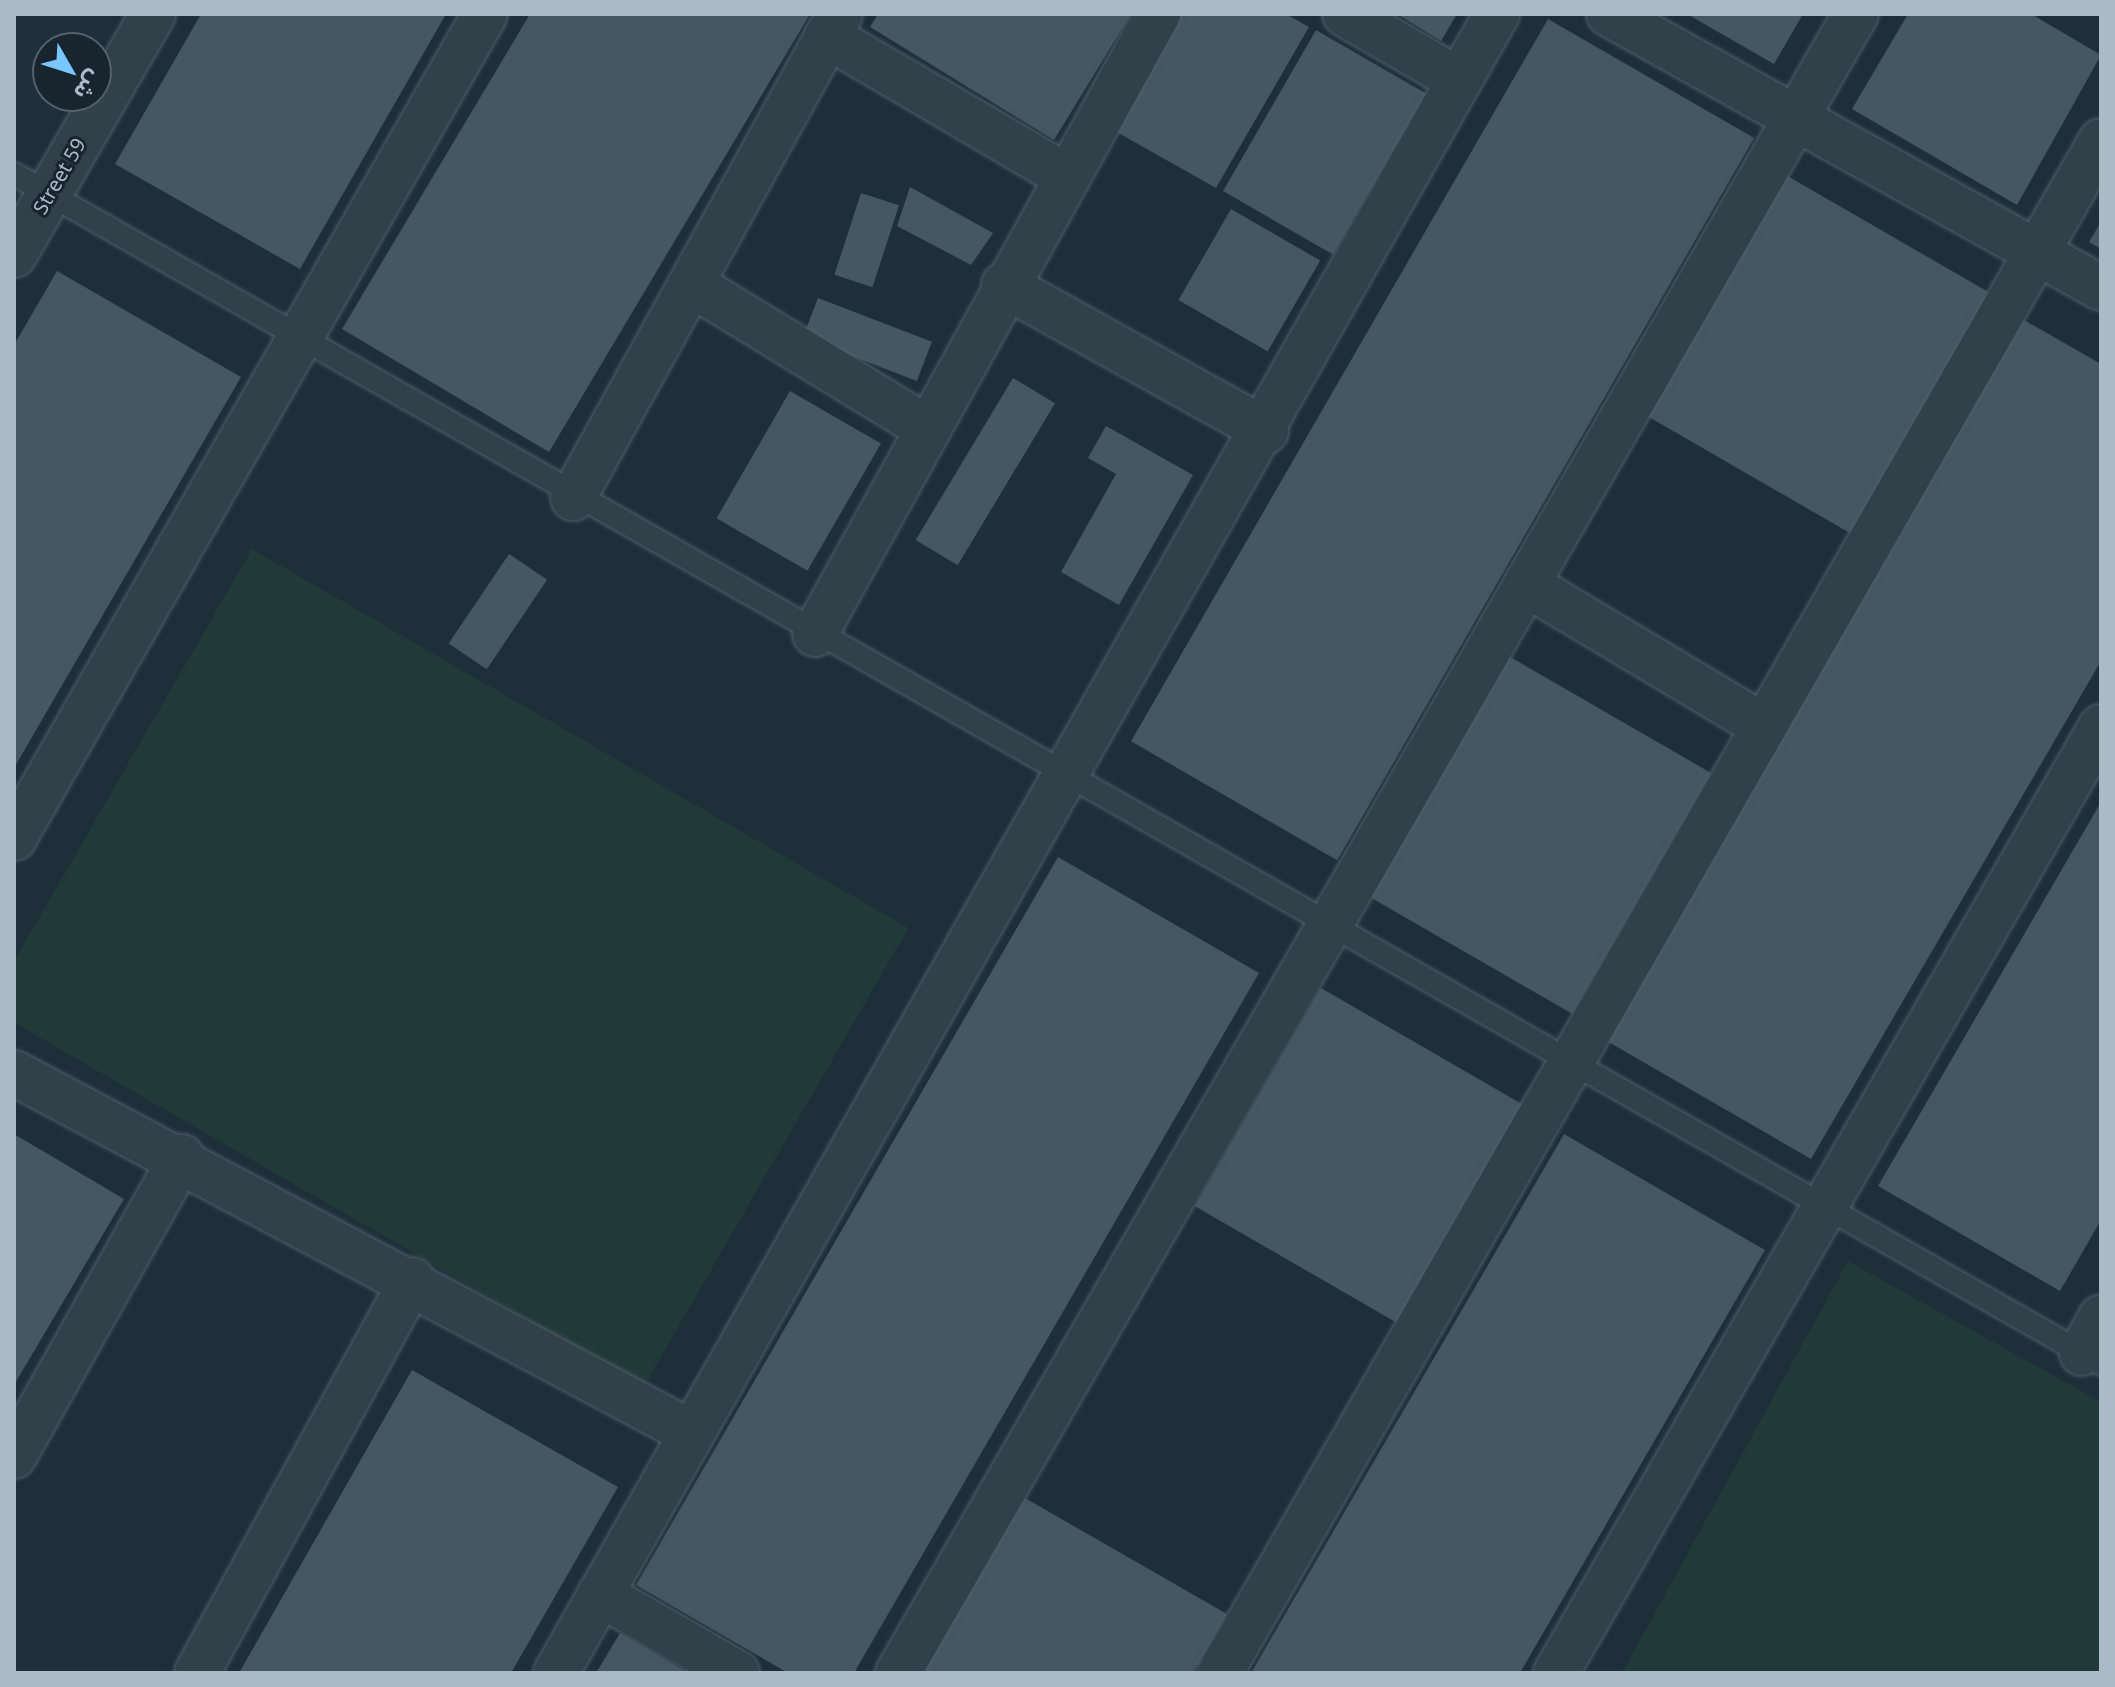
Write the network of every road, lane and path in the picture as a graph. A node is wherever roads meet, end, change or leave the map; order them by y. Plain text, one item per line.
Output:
1 (153, 14) edge
2 (485, 14) edge
3 (1158, 14) edge
4 (1345, 14) edge
5 (1497, 14) edge
6 (1609, 14) edge
7 (1856, 14) edge
8 (833, 25) edge
9 (1459, 80) junction
10 (1793, 122) junction
11 (2101, 141) edge
12 (1066, 176) junction
13 (31, 184) edge
14 (2038, 252) junction
15 (14, 255) edge
16 (691, 284) junction
17 (1004, 285) junction
18 (2101, 288) edge
19 (299, 338) junction
20 (927, 428) junction
21 (1266, 431) junction
22 (573, 498) junction
23 (1526, 584) junction
24 (815, 634) junction
25 (1763, 726) junction
26 (2101, 727) edge
27 (1068, 777) junction
28 (14, 838) edge
29 (1328, 927) junction
30 (1571, 1064) junction
31 (14, 1073) edge
32 (182, 1157) junction
33 (1827, 1211) junction
34 (412, 1280) junction
35 (2095, 1345) edge
36 (688, 1431) junction
37 (14, 1456) edge
38 (600, 1594) junction
39 (197, 1673) edge
40 (556, 1673) edge
41 (737, 1673) edge
42 (898, 1673) edge
43 (1220, 1673) edge
44 (1556, 1673) edge

1 - 13 street, Street 59
2 - 19 street
3 - 12 street
4 - 9 street
5 - 9 street
6 - 10 street
7 - 10 street
8 - 12 street
8 - 16 street
9 - 21 street
10 - 14 street
10 - 23 street
11 - 14 street
12 - 17 street
13 - 15 street, Street 59
13 - 19 lane
14 - 18 street
14 - 25 street
16 - 20 street
16 - 22 street
17 - 20 street
17 - 21 street
19 - 22 lane
19 - 28 street
20 - 24 street
21 - 27 street
22 - 24 lane
23 - 25 street
23 - 29 street
24 - 27 lane
25 - 30 street
26 - 33 street
27 - 29 lane
27 - 36 street
29 - 30 lane
29 - 42 street
30 - 33 lane
30 - 43 street
31 - 32 street
32 - 34 street
32 - 37 street
33 - 35 lane
33 - 44 street
34 - 36 street
34 - 39 street
36 - 38 street
38 - 40 street
38 - 41 street

